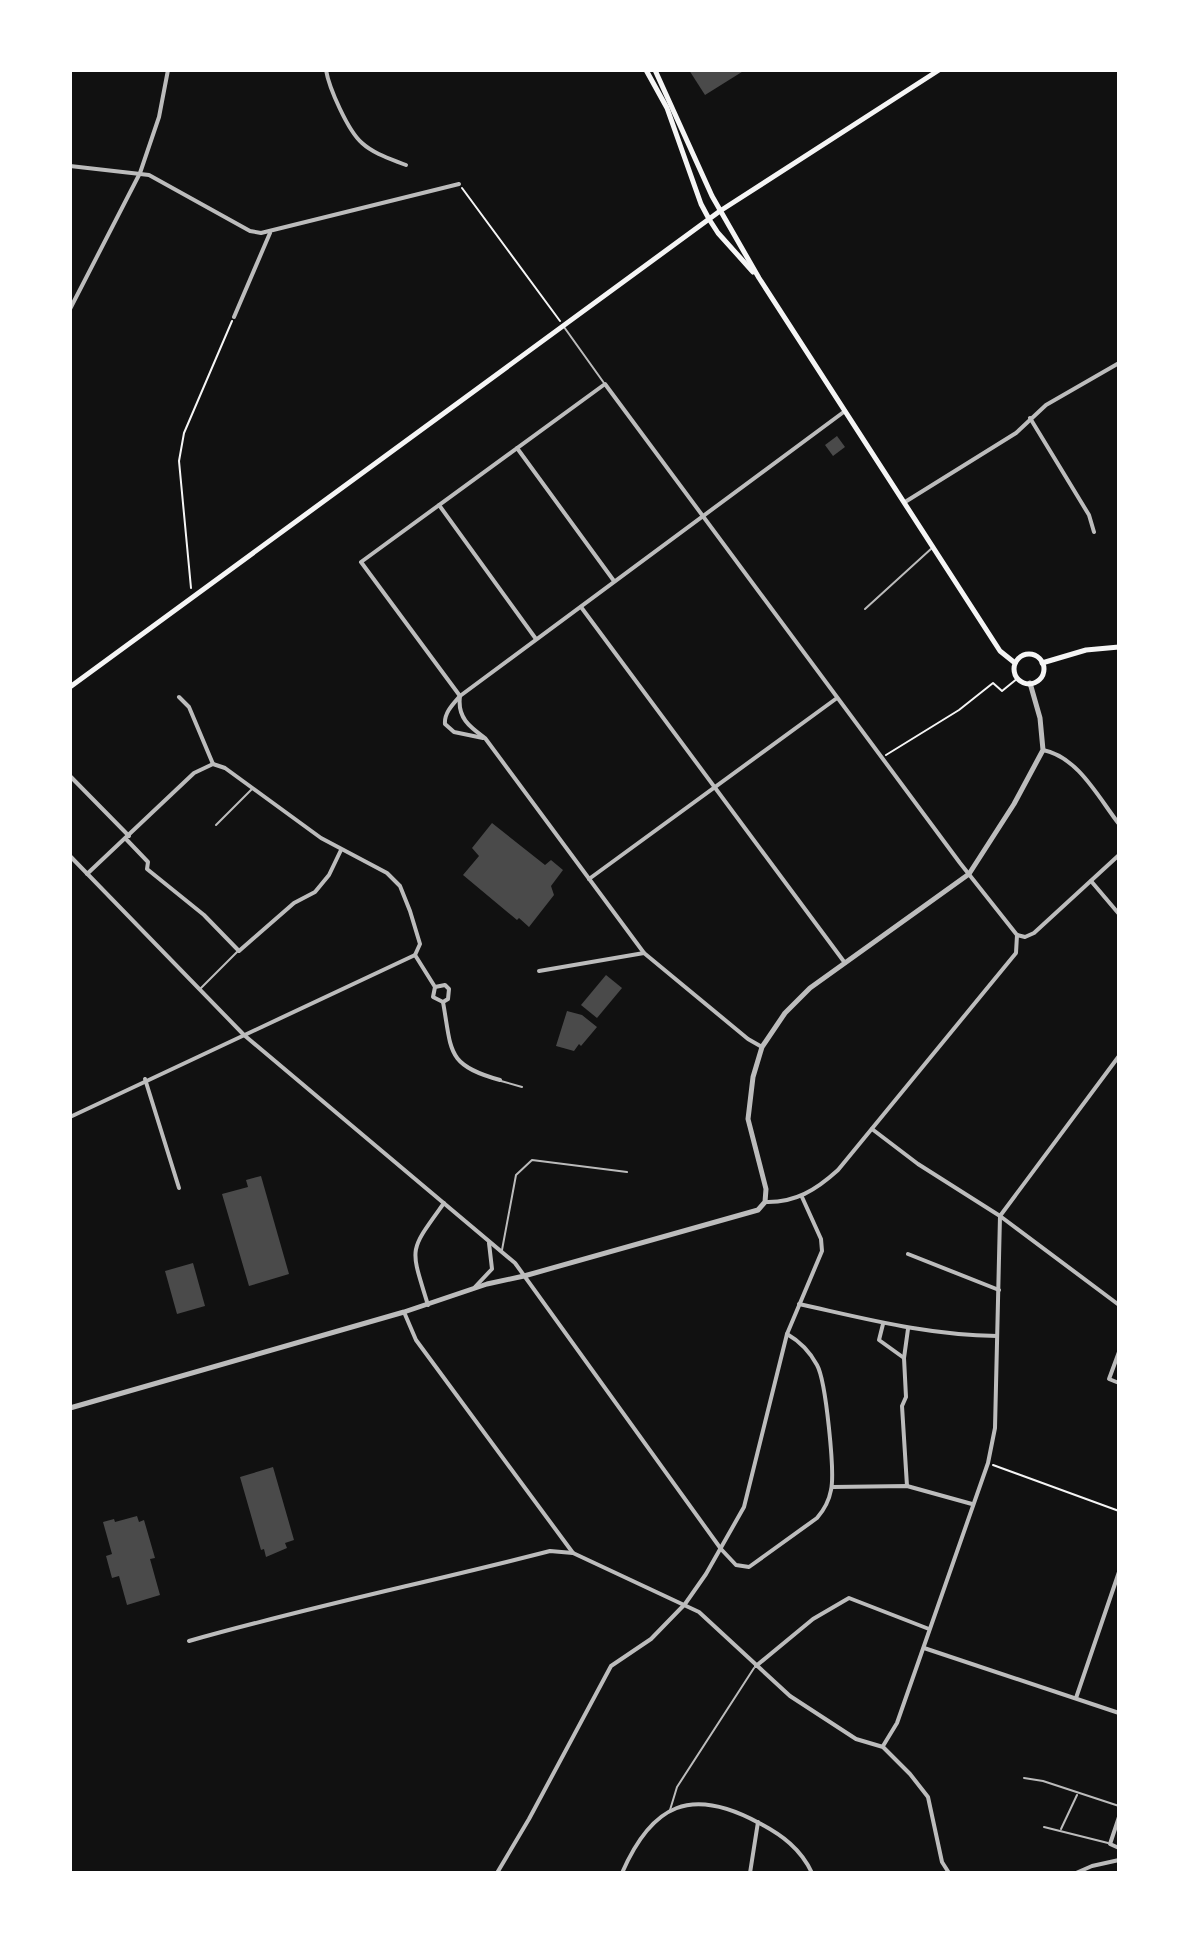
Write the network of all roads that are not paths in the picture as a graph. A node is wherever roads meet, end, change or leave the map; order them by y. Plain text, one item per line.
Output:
1 (168, 70) edge
2 (326, 70) edge
3 (646, 70) edge
4 (655, 70) edge
5 (939, 70) edge
6 (406, 165) dead end
7 (70, 166) edge
8 (140, 173) junction
9 (459, 184) road end
10 (720, 211) junction
11 (709, 219) junction
12 (270, 233) junction
13 (759, 278) junction
14 (70, 309) edge
15 (234, 317) road end
16 (563, 326) junction
17 (1119, 363) edge
18 (605, 384) junction
19 (845, 411) junction
20 (1030, 418) junction
21 (517, 448) junction
22 (905, 502) junction
23 (439, 505) junction
24 (703, 517) junction
25 (1094, 532) dead end
26 (934, 546) junction
27 (614, 581) junction
28 (581, 607) junction
29 (865, 609) dead end
30 (536, 639) junction
31 (1119, 647) edge
32 (1015, 663) junction
33 (1042, 663) junction
34 (1030, 683) junction
35 (70, 687) edge
36 (460, 696) junction
37 (179, 697) dead end
38 (837, 698) junction
39 (485, 738) junction
40 (1043, 750) junction
41 (213, 764) junction
42 (70, 776) edge
43 (715, 787) junction
44 (253, 788) junction
45 (1119, 824) edge
46 (216, 825) dead end
47 (127, 837) junction
48 (341, 850) junction
49 (1119, 855) edge
50 (70, 856) edge
51 (87, 874) junction
52 (969, 874) junction
53 (589, 879) junction
54 (1091, 881) junction
55 (1119, 914) edge
56 (1017, 935) junction
57 (239, 951) junction
58 (644, 953) junction
59 (415, 955) junction
60 (845, 963) junction
61 (539, 971) dead end
62 (435, 987) junction
63 (199, 989) junction
64 (443, 1002) junction
65 (244, 1035) junction
66 (762, 1047) junction
67 (1119, 1056) edge
68 (145, 1079) junction
69 (500, 1080) joint
70 (522, 1087) dead end
71 (70, 1117) edge
72 (872, 1129) junction
73 (627, 1172) dead end
74 (179, 1188) dead end
75 (802, 1197) junction
76 (765, 1202) junction
77 (444, 1203) junction
78 (1000, 1216) junction
79 (489, 1241) junction
80 (501, 1251) junction
81 (908, 1254) dead end
82 (524, 1276) junction
83 (474, 1288) junction
84 (999, 1290) junction
85 (799, 1304) junction
86 (428, 1305) junction
87 (1119, 1305) edge
88 (404, 1312) junction
89 (883, 1323) junction
90 (908, 1329) junction
91 (787, 1334) junction
92 (997, 1336) junction
93 (1119, 1352) edge
94 (904, 1358) junction
95 (1119, 1383) edge
96 (70, 1408) edge
97 (907, 1486) junction
98 (832, 1487) junction
99 (972, 1504) junction
100 (721, 1549) junction
101 (573, 1553) junction
102 (1119, 1572) edge
103 (685, 1604) junction
104 (929, 1629) junction
105 (189, 1641) dead end
106 (924, 1648) junction
107 (756, 1666) junction
108 (1076, 1698) junction
109 (1119, 1713) edge
110 (883, 1747) junction
111 (1024, 1778) dead end
112 (1077, 1794) junction
113 (1119, 1806) edge
114 (669, 1811) junction
115 (1119, 1817) edge
116 (758, 1822) junction
117 (1044, 1827) dead end
118 (1061, 1831) junction
119 (1110, 1844) junction
120 (1119, 1848) edge
121 (1119, 1860) edge
122 (497, 1873) edge
123 (622, 1873) edge
124 (750, 1873) edge
125 (812, 1873) edge
126 (949, 1873) edge
127 (1076, 1873) edge

1 - 8 street
2 - 6 street
3 - 11 main road
4 - 10 main road
5 - 10 main road
7 - 8 street
8 - 12 street
8 - 14 street
9 - 12 street
10 - 11 main road
10 - 13 main road
11 - 13 main road
11 - 16 main road
12 - 15 street
13 - 19 main road
16 - 18 lane
16 - 35 main road
17 - 20 street
18 - 21 street
18 - 24 street
19 - 22 main road
19 - 24 street
20 - 22 street
20 - 25 street
21 - 23 street
21 - 27 street
22 - 26 main road
23 - 30 street
23 - 36 street
24 - 27 street
24 - 38 street
26 - 29 lane
26 - 32 main road
27 - 28 street
28 - 30 street
28 - 43 street
30 - 36 street
31 - 33 main road
32 - 33 main road
32 - 34 main road
33 - 34 main road
34 - 40 street
36 - 39 street
36 - 39 street
37 - 41 street
38 - 43 street
38 - 52 street
39 - 53 street
40 - 45 street
40 - 52 street
41 - 44 street
41 - 47 street
42 - 47 street
43 - 53 street
43 - 60 street
44 - 46 lane
44 - 48 street
47 - 51 street
47 - 57 street
48 - 57 street
48 - 59 street
49 - 54 street
50 - 51 street
51 - 63 street
52 - 56 street
52 - 60 street
53 - 58 street
54 - 55 street
54 - 56 street
56 - 72 street
57 - 63 lane
58 - 61 street
58 - 66 street
59 - 62 street
59 - 65 street
60 - 66 street
62 - 64 street
62 - 64 street
63 - 65 street
64 - 69 street
65 - 68 street
65 - 77 street
66 - 76 street
67 - 78 street
68 - 71 street
68 - 74 street
69 - 70 lane
72 - 75 street
72 - 78 street
73 - 80 lane
75 - 76 street
75 - 85 street
76 - 82 street
77 - 79 street
77 - 86 street
78 - 84 street
78 - 87 street
79 - 80 street
79 - 83 street
80 - 82 street
81 - 84 street
82 - 83 street
82 - 100 street
83 - 86 street
84 - 92 street
85 - 89 street
85 - 91 street
86 - 88 street
88 - 96 street
88 - 101 street
89 - 90 street
89 - 94 street
90 - 92 street
90 - 94 street
91 - 98 street
91 - 100 street
92 - 99 street
93 - 95 street
94 - 97 street
97 - 98 street
97 - 99 street
98 - 100 street
99 - 104 street
100 - 103 street
101 - 103 street
101 - 105 street
102 - 108 street
103 - 107 street
103 - 122 street
104 - 106 street
104 - 107 street
106 - 108 street
106 - 110 street
107 - 110 street
107 - 114 lane
108 - 109 street
110 - 126 street
111 - 112 lane
112 - 113 lane
112 - 118 lane
114 - 116 street
114 - 123 street
115 - 119 street
116 - 124 street
116 - 125 street
117 - 118 lane
118 - 119 lane
119 - 120 street
121 - 127 street

